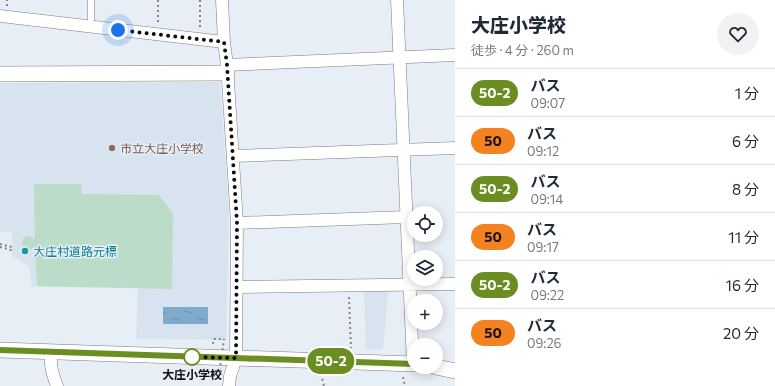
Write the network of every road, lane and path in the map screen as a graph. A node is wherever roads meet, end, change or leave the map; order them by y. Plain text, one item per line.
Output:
1 (91, 0) edge
2 (158, 0) edge
3 (200, 0) edge
4 (222, 0) edge
5 (397, 0) edge
6 (0, 16) edge
7 (91, 27) junction
8 (158, 35) junction
9 (200, 40) junction
10 (224, 42) junction
11 (455, 55) edge
12 (400, 57) junction
13 (227, 69) junction
14 (0, 74) edge
15 (455, 148) edge
16 (404, 150) junction
17 (233, 156) junction
18 (406, 217) junction
19 (237, 223) junction
20 (0, 244) edge
21 (0, 247) edge
22 (407, 250) edge
23 (407, 284) edge
24 (443, 284) edge
25 (455, 284) edge
26 (348, 286) junction
27 (409, 286) edge
28 (236, 287) junction
29 (410, 338) edge
30 (220, 343) dead end
31 (0, 350) edge
32 (51, 352) junction
33 (351, 353) dead end
34 (236, 358) junction
35 (407, 367) edge
36 (443, 368) edge
37 (320, 371) dead end
38 (455, 371) edge
39 (408, 374) edge
40 (219, 375) dead end
41 (58, 386) edge
42 (229, 386) edge
43 (324, 386) edge
44 (405, 386) edge

1 - 7 lane
2 - 8 path
3 - 9 path
4 - 10 street
5 - 12 street
6 - 7 street
7 - 8 street
8 - 9 street
9 - 10 street
10 - 13 street
11 - 12 street
12 - 13 street
12 - 16 street
13 - 14 street
13 - 17 street
15 - 16 street
16 - 17 street
16 - 18 street
17 - 19 street
18 - 19 street
18 - 22 street
19 - 28 street
20 - 21 path
23 - 26 street
24 - 25 street
26 - 28 street
26 - 33 path
27 - 29 street
28 - 34 street
30 - 40 path, bridge
31 - 32 street
32 - 34 street
32 - 41 street
34 - 35 street
34 - 42 street
36 - 38 street
37 - 43 path
39 - 44 path

